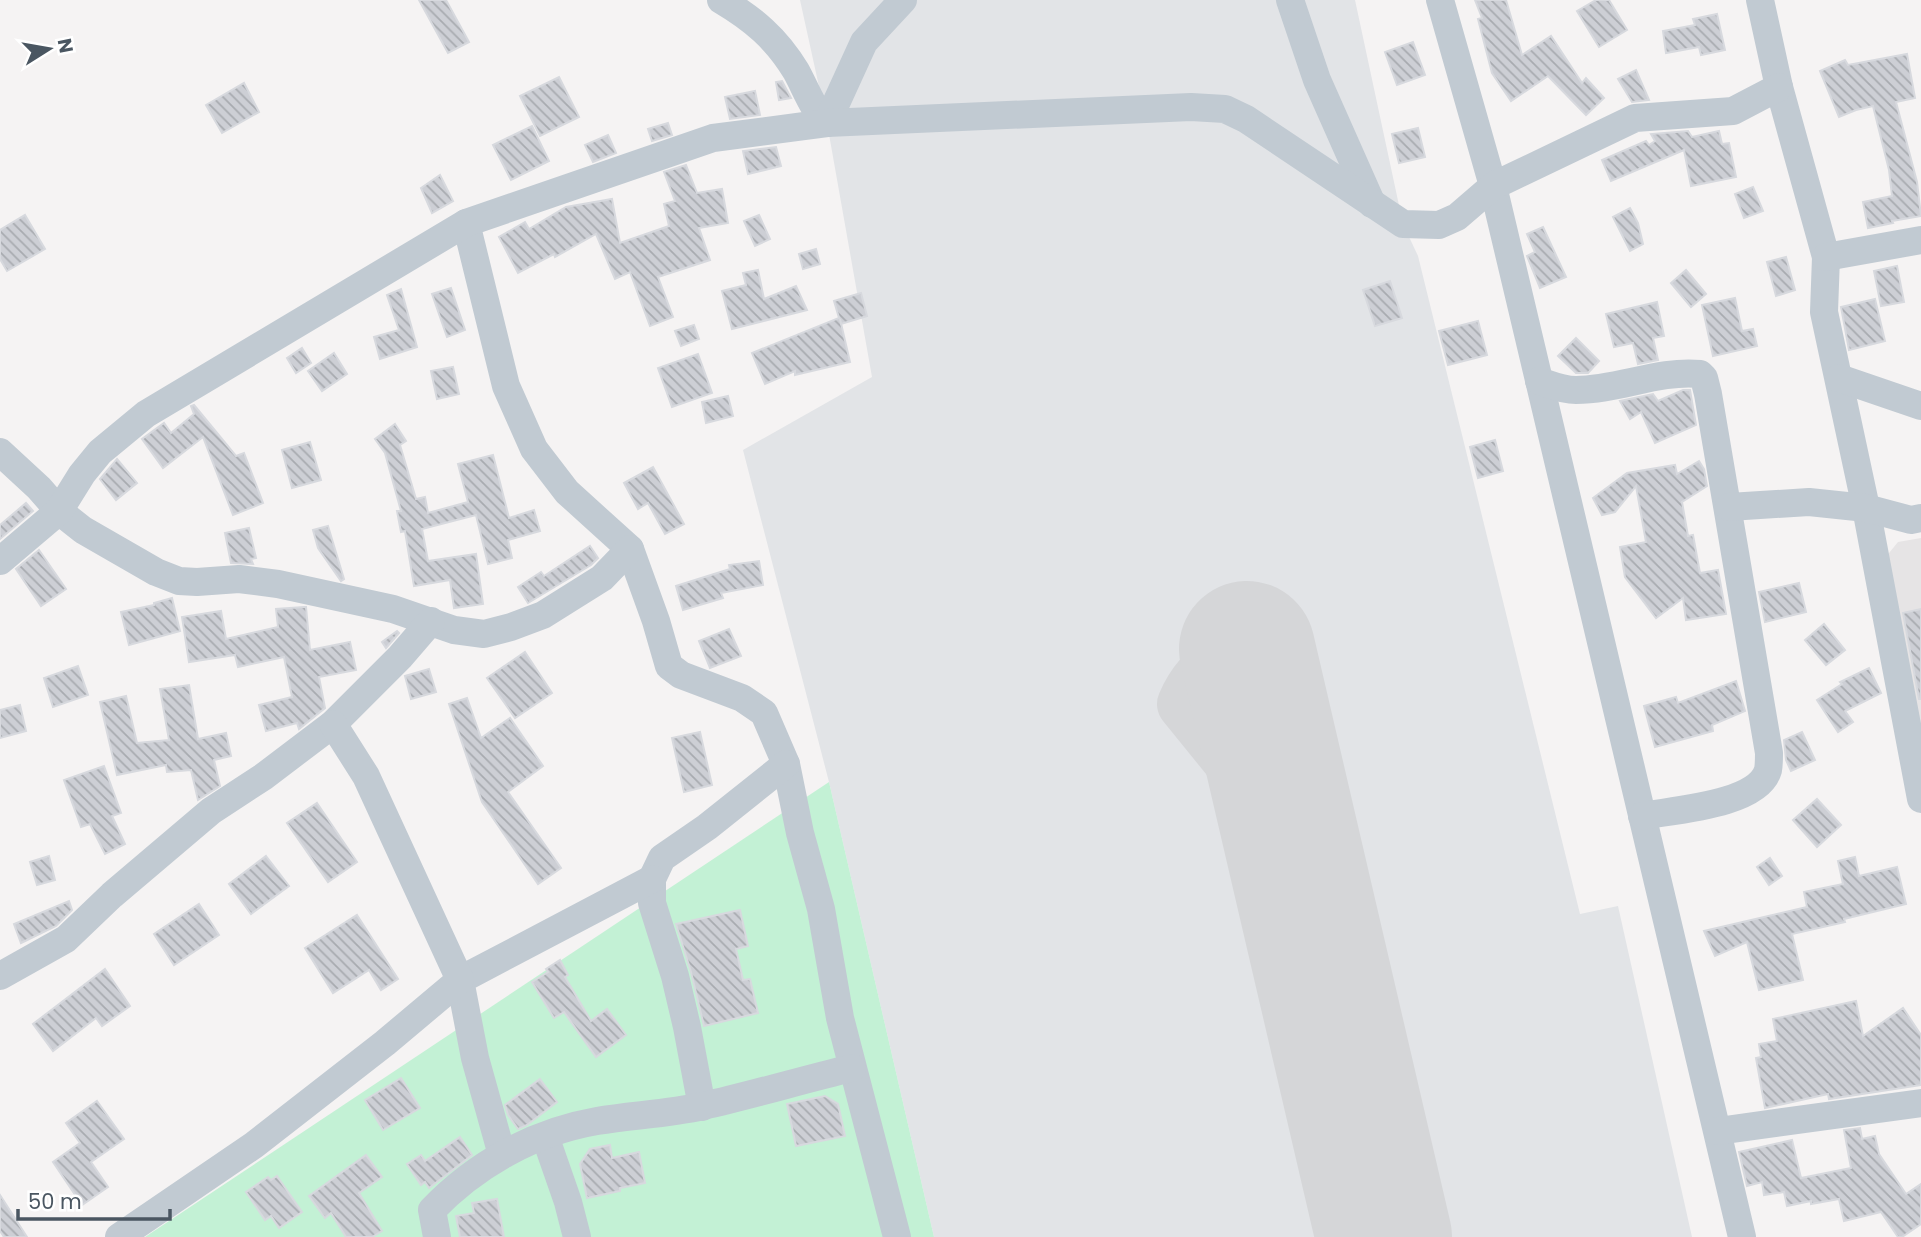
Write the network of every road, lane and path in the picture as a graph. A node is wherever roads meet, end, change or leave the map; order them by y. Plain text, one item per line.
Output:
1 (720, 0) edge
2 (903, 0) edge
3 (1290, 0) edge
4 (1440, 0) edge
5 (1760, 0) edge
6 (1779, 87) junction
7 (827, 123) junction
8 (1493, 186) junction
9 (1372, 204) junction
10 (466, 223) junction
11 (1921, 240) edge
12 (1826, 257) junction
13 (1839, 378) junction
14 (1539, 381) junction
15 (1921, 406) edge
16 (0, 452) edge
17 (1729, 507) junction
18 (1866, 508) junction
19 (59, 511) junction
20 (1921, 518) edge
21 (630, 549) junction
22 (0, 561) edge
23 (430, 621) junction
24 (333, 724) junction
25 (786, 764) junction
26 (1921, 799) edge
27 (1642, 816) junction
28 (652, 878) junction
29 (0, 976) edge
30 (460, 980) junction
31 (852, 1068) junction
32 (1921, 1103) edge
33 (702, 1107) junction
34 (1718, 1131) junction
35 (545, 1136) junction
36 (502, 1155) junction
37 (119, 1237) edge
38 (437, 1237) edge
39 (577, 1237) edge
40 (897, 1237) edge
41 (1742, 1237) edge

1 - 7 street
2 - 7 street
3 - 9 street
4 - 8 street
5 - 6 street
6 - 8 street
6 - 12 street
7 - 9 street
7 - 10 street
8 - 9 street
8 - 14 street
10 - 19 street
10 - 21 street
11 - 12 street
12 - 13 street
13 - 15 street
13 - 18 street
14 - 17 street
14 - 27 street
16 - 19 street
17 - 18 street
17 - 27 street
18 - 20 street
18 - 26 street
19 - 22 street
19 - 23 street
21 - 23 street
21 - 25 street
23 - 24 street
24 - 29 street
24 - 30 street
25 - 28 street
25 - 31 street
27 - 34 street
28 - 30 street
28 - 33 street
30 - 36 street
30 - 37 street
31 - 33 street
31 - 40 street
32 - 34 street
33 - 35 street
34 - 41 street
35 - 36 street
35 - 39 street
36 - 38 street

